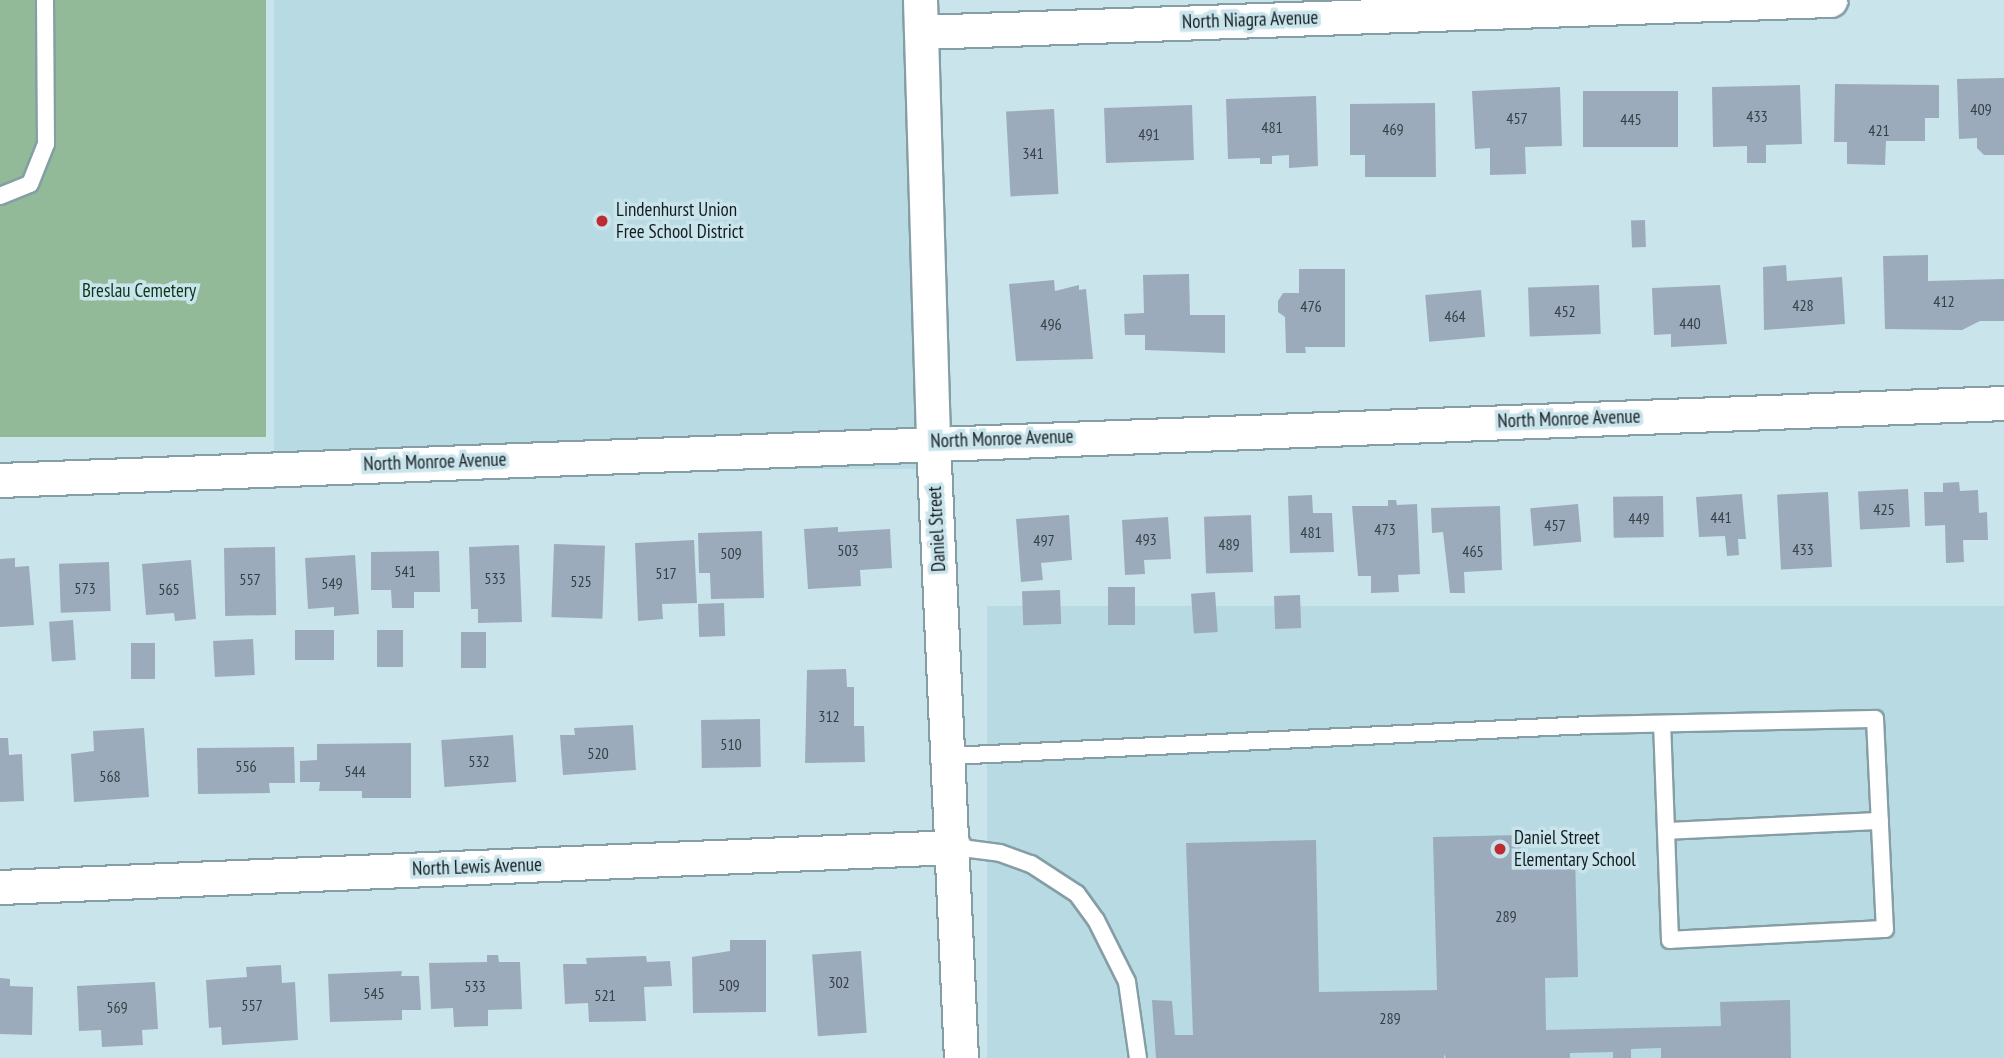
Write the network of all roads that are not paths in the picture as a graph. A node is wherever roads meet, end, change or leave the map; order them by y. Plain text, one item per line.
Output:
1 (45, 0) edge
2 (1830, 0) edge
3 (921, 16) edge
4 (0, 196) edge
5 (2004, 403) edge
6 (933, 442) junction
7 (0, 480) edge
8 (1662, 724) junction
9 (949, 756) junction
10 (1880, 821) junction
11 (1666, 831) junction
12 (954, 847) junction
13 (0, 887) edge
14 (961, 1058) edge
15 (1138, 1058) edge

1 - 4 lane
2 - 3 street, North Niagra Avenue
3 - 6 street, Daniel Street
5 - 6 street, North Monroe Avenue
6 - 7 street, North Monroe Avenue
6 - 9 street, Daniel Street
8 - 9 lane
8 - 10 lane
8 - 11 lane
9 - 12 street, Daniel Street
10 - 11 lane
10 - 11 lane
12 - 13 street, North Lewis Avenue
12 - 14 street, Daniel Street
12 - 15 lane

